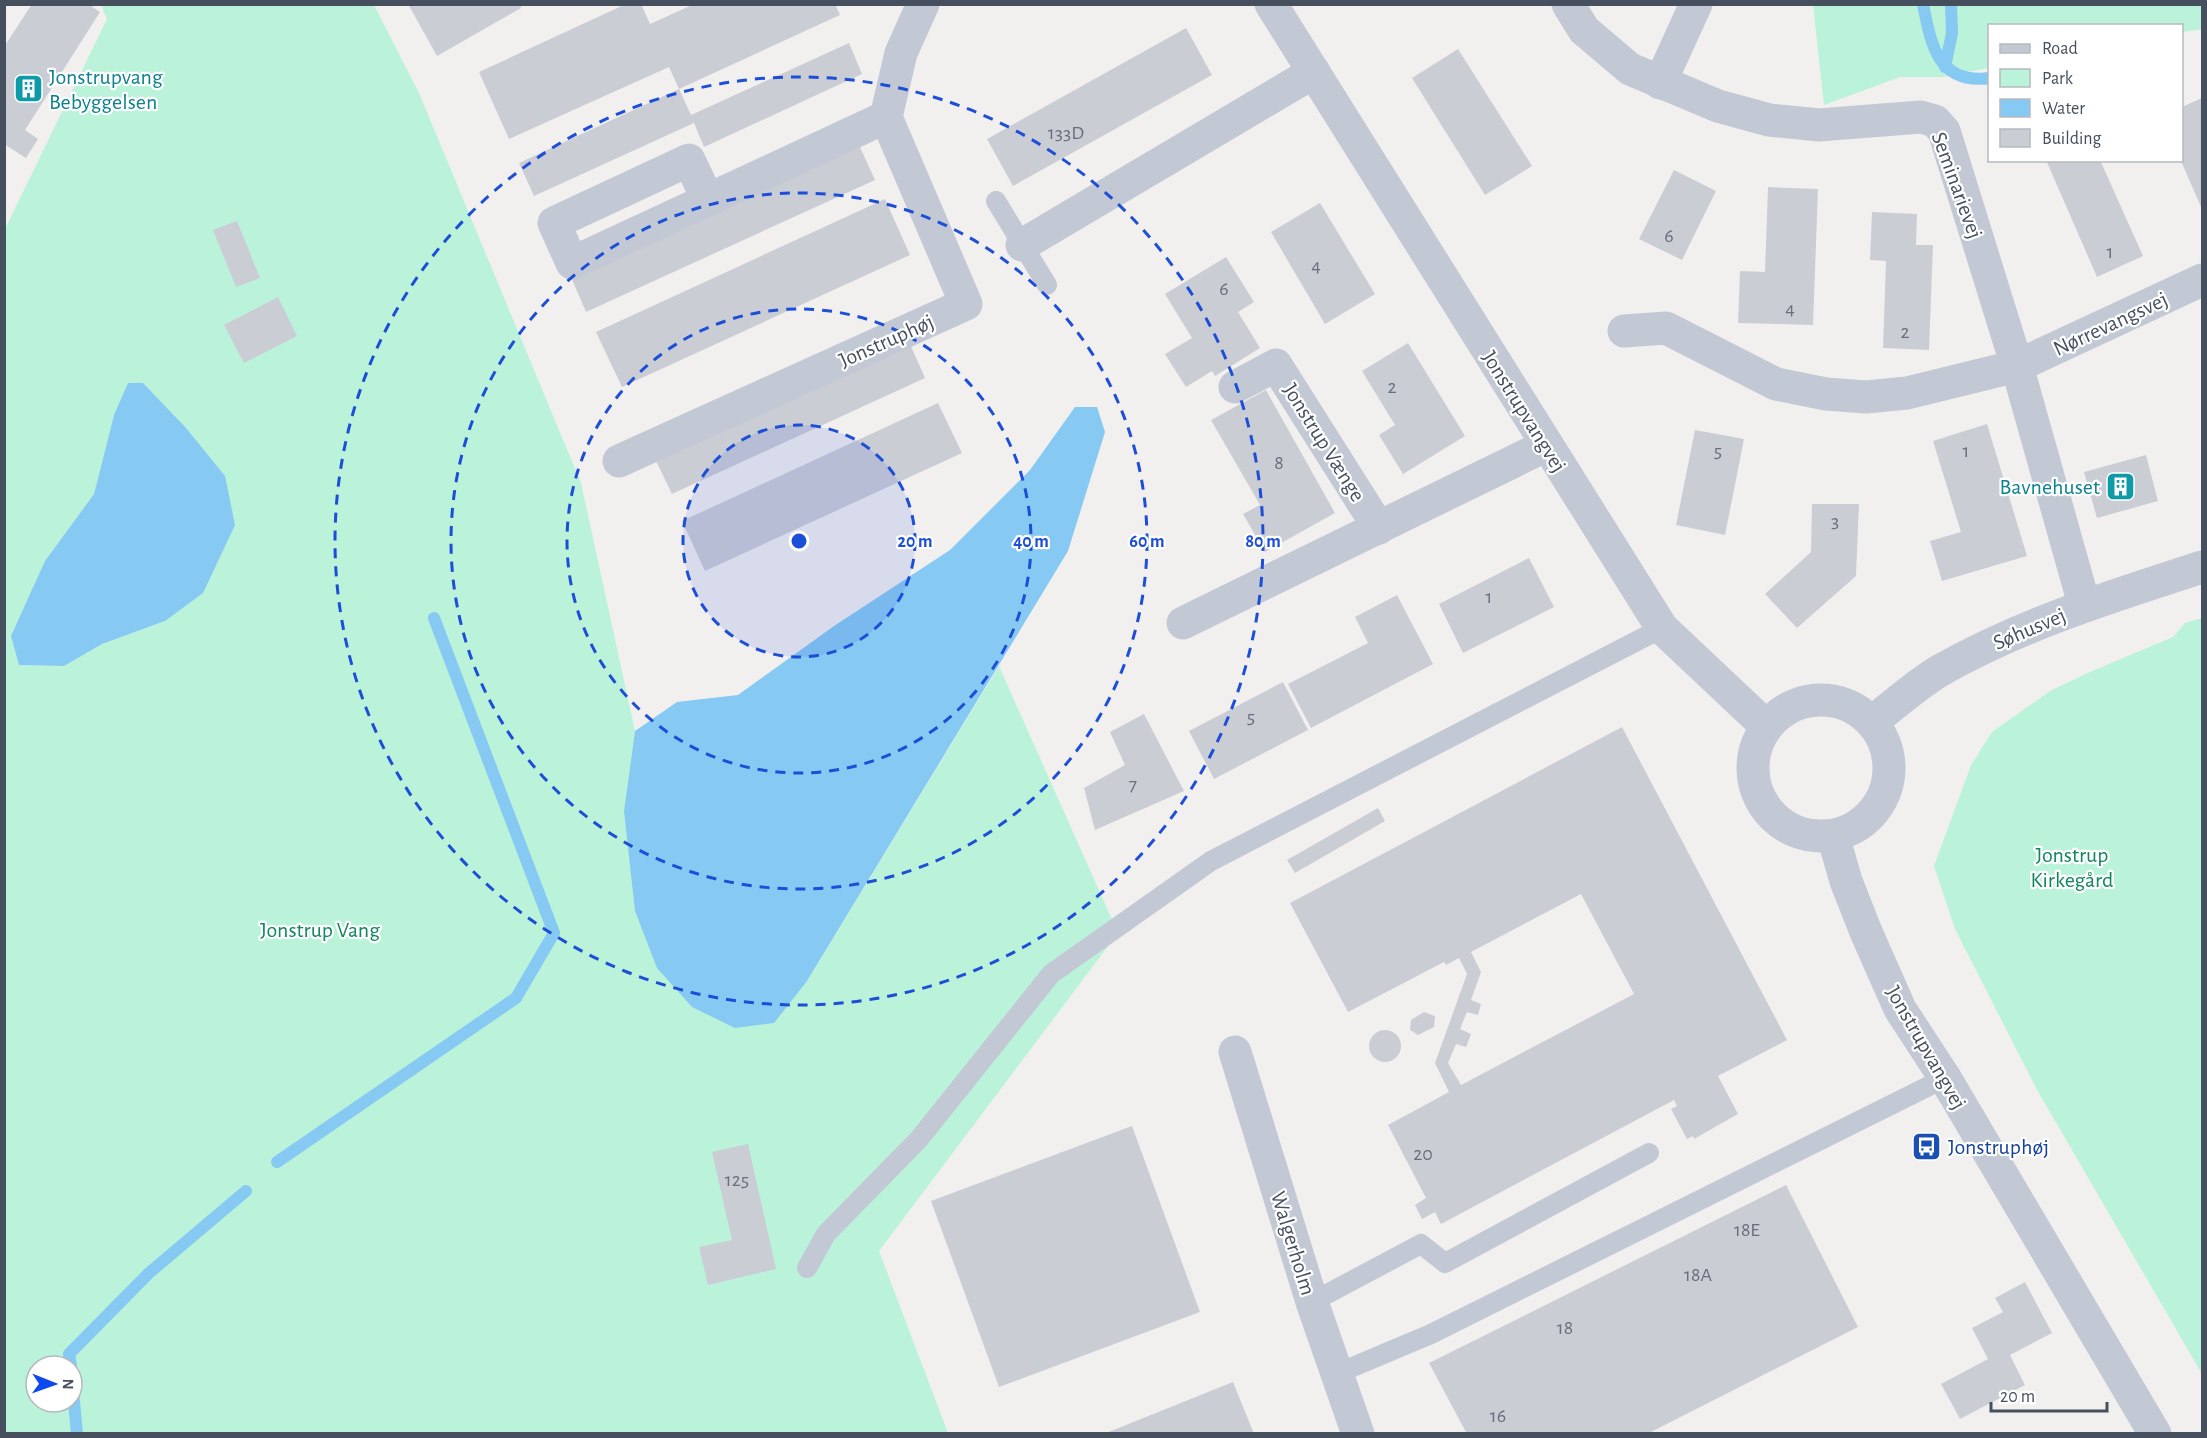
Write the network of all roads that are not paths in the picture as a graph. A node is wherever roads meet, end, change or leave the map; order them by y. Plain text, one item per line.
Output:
1 (922, 4) edge
2 (1271, 4) edge
3 (1568, 4) edge
4 (1696, 4) edge
5 (1314, 72) junction
6 (1660, 83) junction
7 (886, 117) junction
8 (708, 200) dead end
9 (996, 201) dead end
10 (1022, 245) junction
11 (2202, 280) edge
12 (1047, 285) dead end
13 (1624, 331) dead end
14 (2017, 366) junction
15 (1235, 387) dead end
16 (1547, 446) junction
17 (619, 461) dead end
18 (1379, 528) junction
19 (2202, 567) edge
20 (2084, 604) junction
21 (1183, 623) dead end
22 (1662, 628) junction
23 (1872, 722) junction
24 (1766, 726) junction
25 (1833, 836) junction
26 (1235, 1052) dead end
27 (1945, 1078) junction
28 (1649, 1154) dead end
29 (807, 1268) dead end
30 (1312, 1302) junction
31 (1336, 1374) junction
32 (1358, 1434) edge
33 (2155, 1434) edge

1 - 7 street
2 - 5 street, Jonstrupvangvej
3 - 6 street, Seminarievej
4 - 6 street
5 - 10 street
5 - 16 street, Jonstrupvangvej
6 - 14 street, Seminarievej
7 - 8 street
7 - 17 street, Jonstruphøj
9 - 10 lane
10 - 12 lane
11 - 14 street, Nørrevangsvej
13 - 14 street, Nørrevangsvej
14 - 20 street, Seminarievej
15 - 18 street, Jonstrup Vænge
16 - 18 street, Jonstrup Vænge
16 - 22 street, Jonstrupvangvej
18 - 21 street, Jonstrup Vænge
19 - 20 street, Søhusvej
20 - 23 street, Søhusvej
22 - 24 street, Jonstrupvangvej
22 - 29 lane
23 - 24 street
23 - 25 street
24 - 25 street
25 - 27 street, Jonstrupvangvej
26 - 30 street, Walgerholm
27 - 31 lane
27 - 33 street, Jonstrupvangvej
28 - 30 lane
30 - 31 street, Walgerholm
31 - 32 street, Walgerholm

